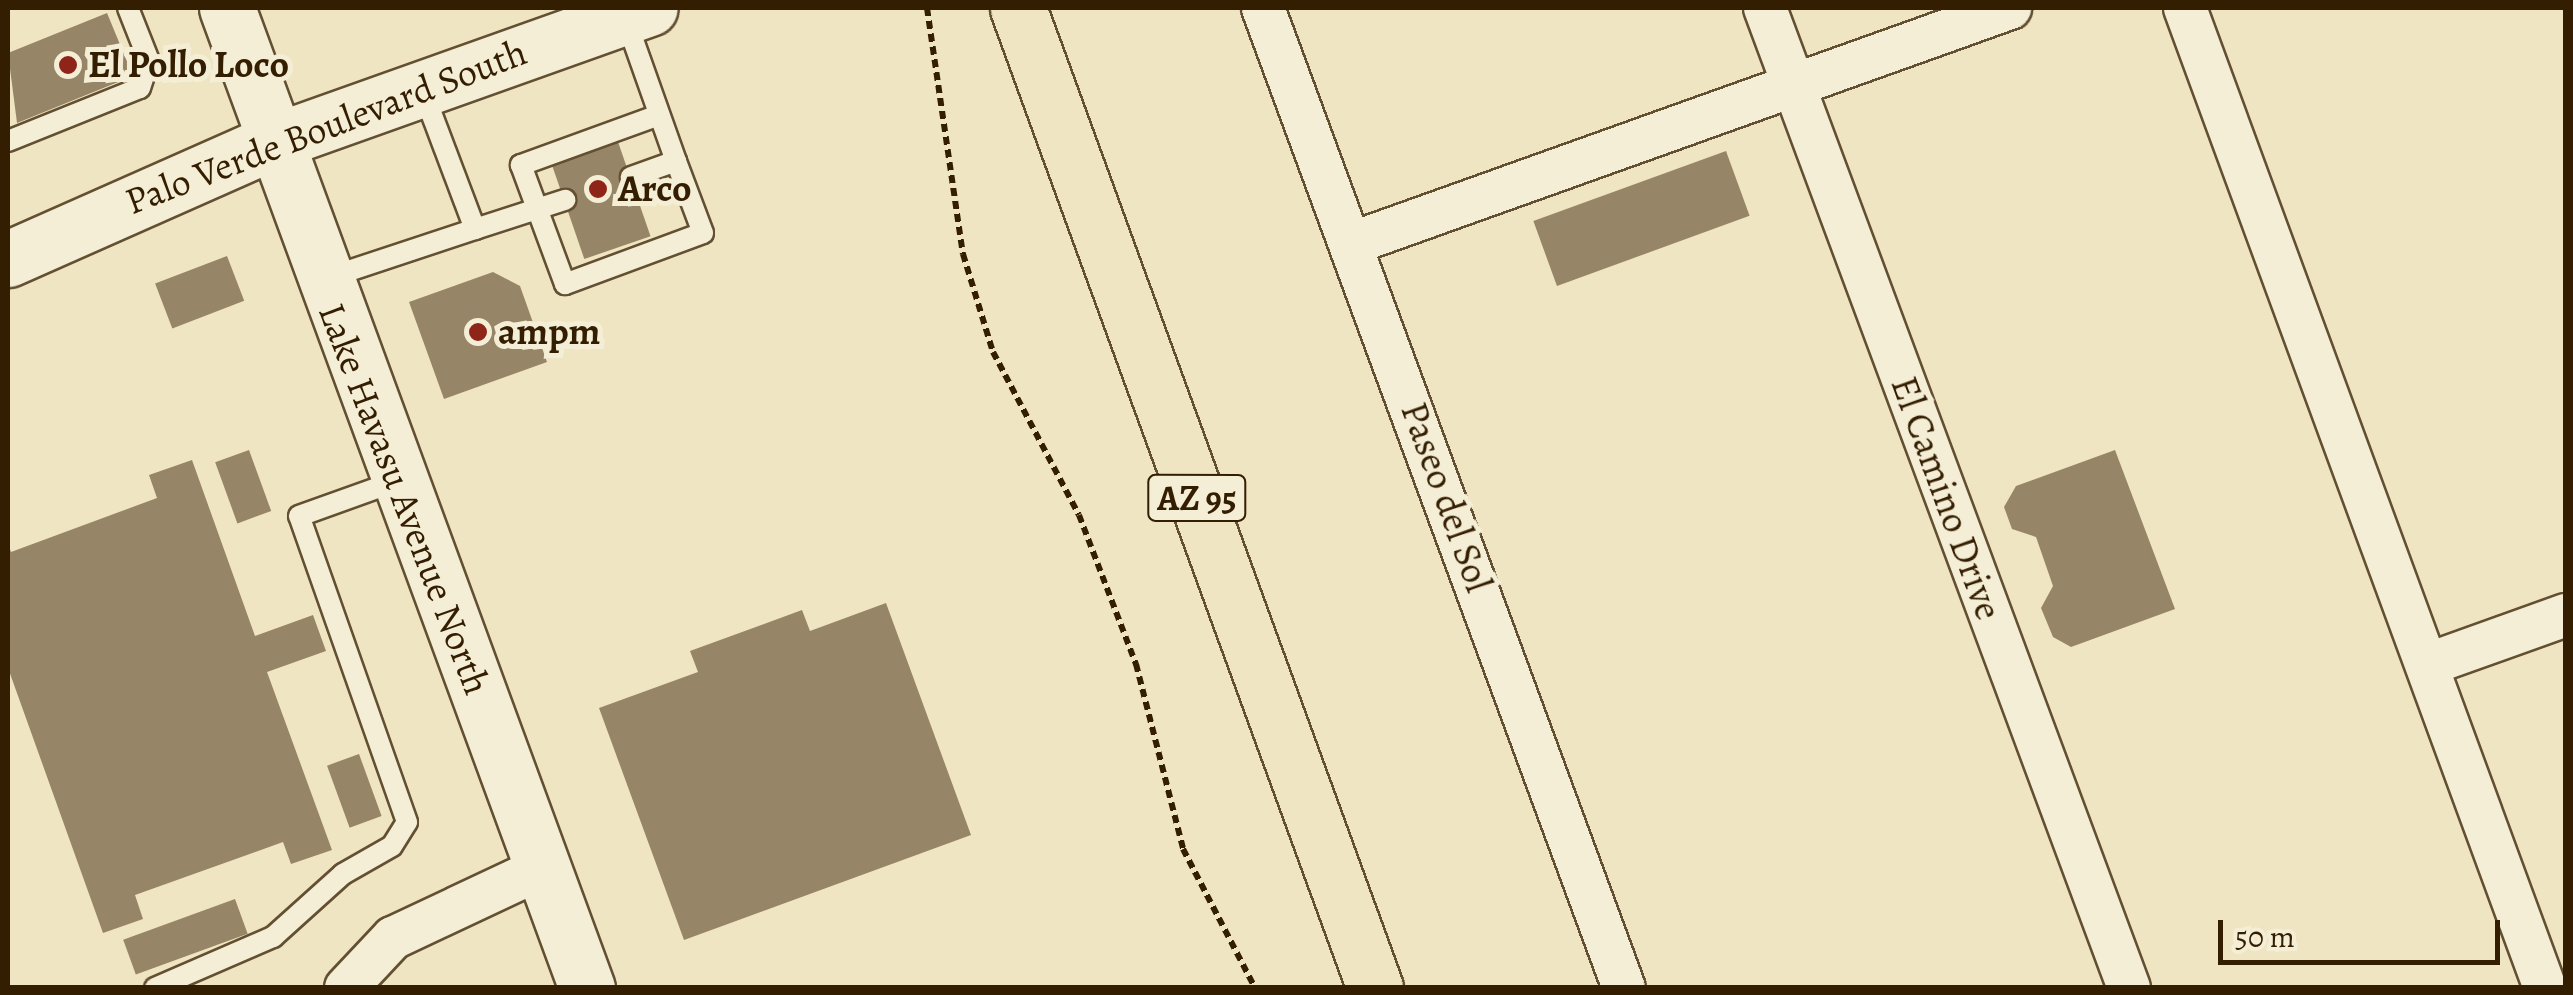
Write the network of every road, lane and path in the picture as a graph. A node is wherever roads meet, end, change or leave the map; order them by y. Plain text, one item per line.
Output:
1 (128, 8) edge
2 (227, 8) edge
3 (927, 8) edge
4 (1018, 8) edge
5 (1263, 8) edge
6 (1765, 8) edge
7 (2010, 8) edge
8 (2184, 8) edge
9 (638, 12) edge
10 (1793, 85) junction
11 (421, 87) junction
12 (659, 116) junction
13 (8, 141) edge
14 (270, 143) junction
15 (676, 161) junction
16 (630, 177) dead end
17 (565, 200) dead end
18 (538, 210) junction
19 (475, 229) junction
20 (1354, 243) junction
21 (8, 259) edge
22 (321, 280) junction
23 (397, 481) junction
24 (2566, 616) edge
25 (2430, 664) junction
26 (542, 868) junction
27 (154, 988) edge
28 (346, 988) edge
29 (587, 988) edge
30 (1255, 988) edge
31 (1375, 988) edge
32 (1624, 988) edge
33 (2129, 988) edge
34 (2545, 988) edge

1 - 13 lane
2 - 14 main road, Lake Havasu Avenue North
3 - 30 path
4 - 31 highway, AZ 95
5 - 20 street, Paseo del Sol
6 - 10 street, El Camino Drive
7 - 10 street
8 - 25 street
9 - 11 main road, Palo Verde Boulevard South
9 - 12 lane
10 - 20 street
10 - 33 street, El Camino Drive
11 - 14 main road, Palo Verde Boulevard South
11 - 19 lane
12 - 15 lane
12 - 18 lane
14 - 21 main road, Palo Verde Boulevard South
14 - 22 main road, Lake Havasu Avenue North
15 - 16 lane
15 - 18 lane
17 - 18 lane
18 - 19 lane
19 - 22 lane
20 - 32 street, Paseo del Sol
22 - 23 main road, Lake Havasu Avenue North
23 - 26 main road, Lake Havasu Avenue North
23 - 27 lane
24 - 25 street
25 - 34 street
26 - 28 street
26 - 29 main road, Lake Havasu Avenue North

